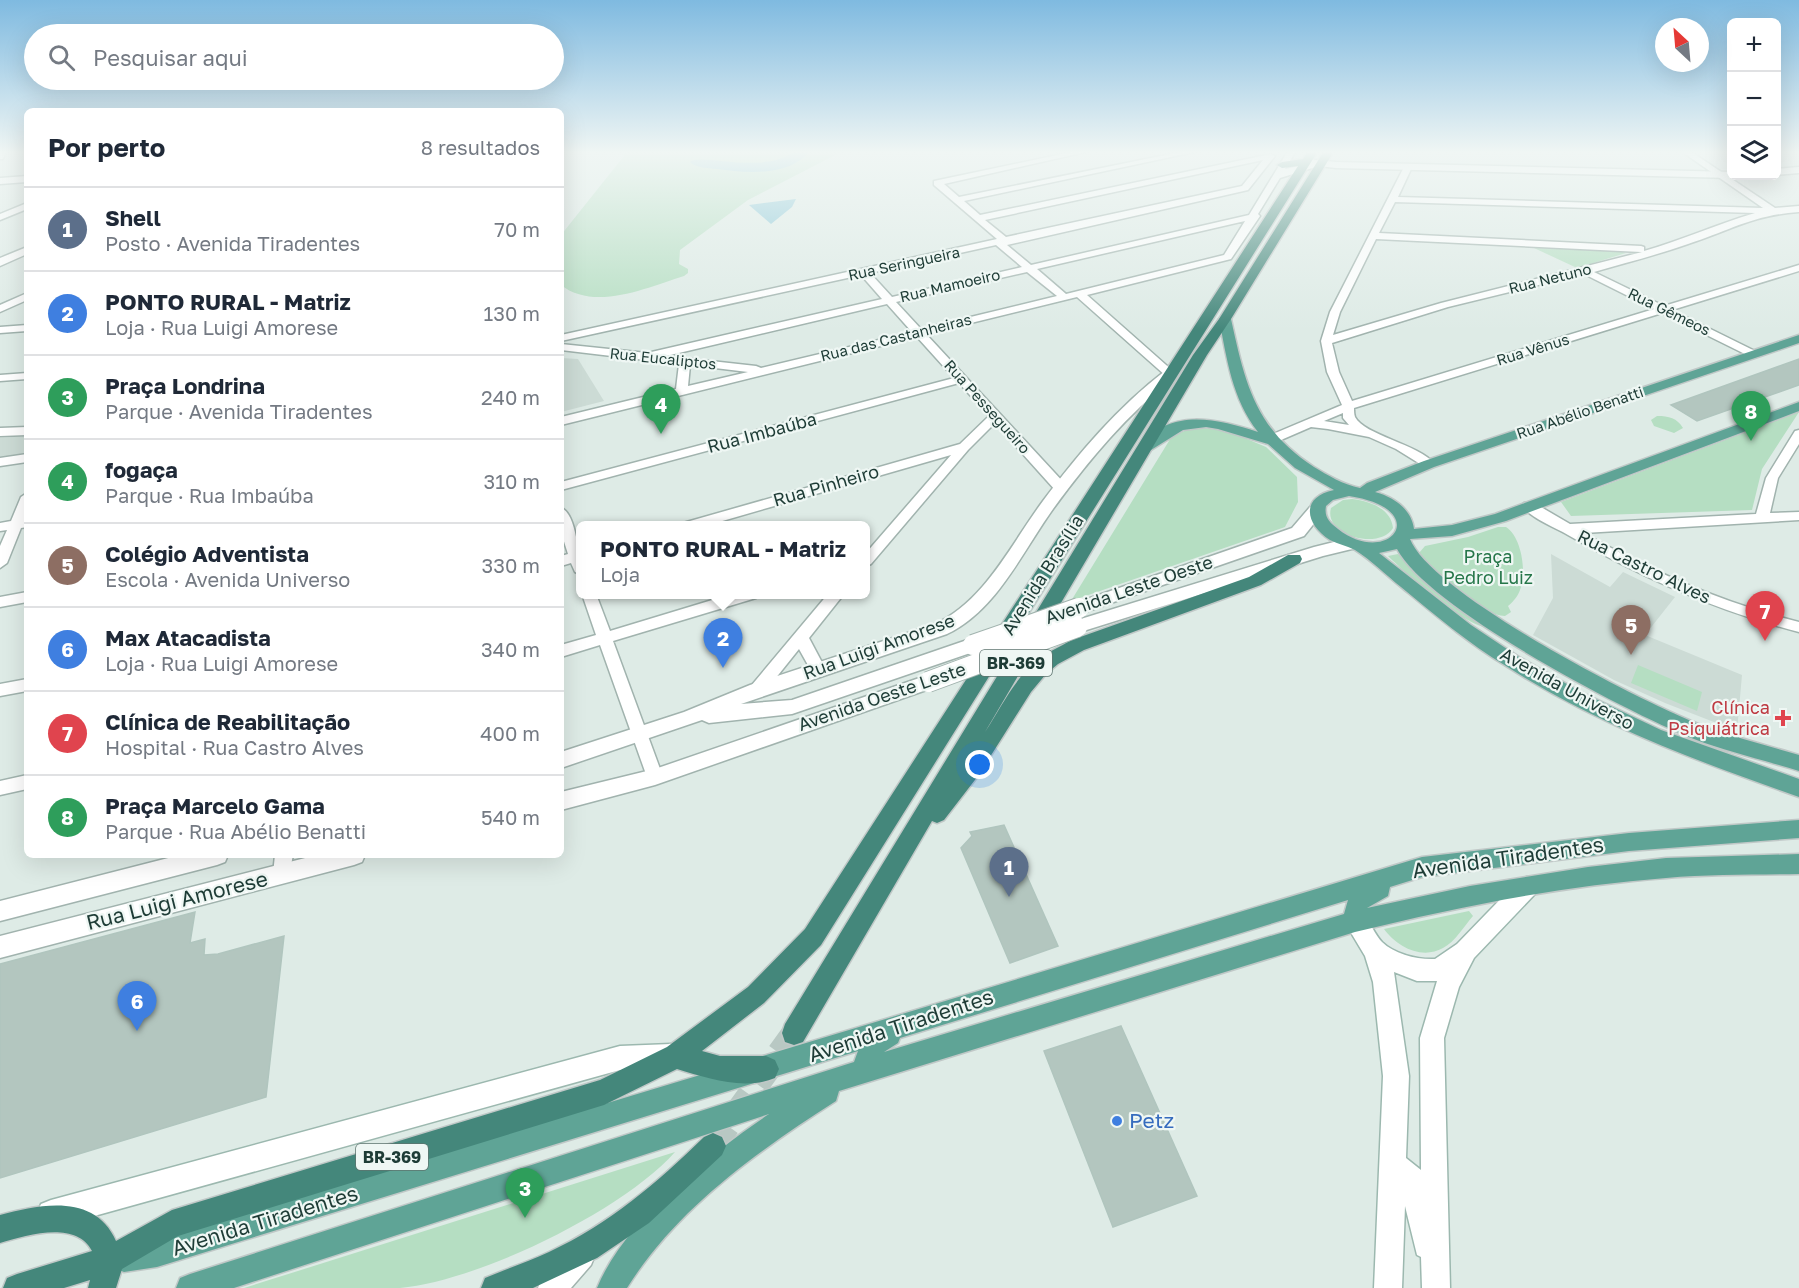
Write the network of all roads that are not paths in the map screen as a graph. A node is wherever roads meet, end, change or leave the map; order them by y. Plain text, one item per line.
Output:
1 (972, 211) edge
2 (1011, 211) edge
3 (1141, 211) edge
4 (1258, 211) edge
5 (1274, 211) edge
6 (1291, 211) edge
7 (1386, 211) edge
8 (1716, 211) edge
9 (1773, 211) edge
10 (24, 213) edge
11 (3, 215) edge
12 (1255, 216) junction
13 (980, 218) junction
14 (1734, 222) junction
15 (1374, 236) junction
16 (1003, 242) junction
17 (1654, 250) junction
18 (24, 251) edge
19 (0, 262) edge
20 (1029, 268) junction
21 (1799, 268) edge
22 (1585, 271) junction
23 (864, 273) junction
24 (1080, 294) junction
25 (24, 297) edge
26 (1064, 297) junction
27 (890, 301) junction
28 (0, 309) edge
29 (1664, 310) junction
30 (1225, 319) junction
31 (1332, 319) junction
32 (24, 328) edge
33 (1365, 328) junction
34 (0, 330) edge
35 (919, 333) junction
36 (564, 337) edge
37 (1799, 339) edge
38 (1326, 341) junction
39 (564, 347) edge
40 (1753, 354) junction
41 (646, 357) junction
42 (685, 361) junction
43 (765, 370) junction
44 (1170, 374) junction
45 (24, 376) edge
46 (0, 378) edge
47 (962, 379) junction
48 (682, 391) junction
49 (1348, 406) junction
50 (1799, 406) edge
51 (996, 416) junction
52 (564, 420) edge
53 (1307, 423) junction
54 (1360, 430) junction
55 (24, 431) edge
56 (0, 432) edge
57 (1799, 434) edge
58 (1270, 440) junction
59 (964, 447) junction
60 (1146, 447) junction
61 (24, 458) edge
62 (0, 462) edge
63 (1429, 464) junction
64 (1312, 474) junction
65 (564, 485) edge
66 (1061, 488) junction
67 (1359, 493) junction
68 (1529, 506) junction
69 (1317, 507) junction
70 (1799, 516) edge
71 (1762, 518) junction
72 (564, 520) edge
73 (702, 521) edge
74 (22, 523) edge
75 (0, 527) edge
76 (1567, 529) junction
77 (1403, 537) junction
78 (1355, 545) junction
79 (576, 553) edge
80 (870, 555) edge
81 (1294, 559) junction
82 (0, 563) edge
83 (24, 598) edge
84 (592, 599) edge
85 (735, 599) edge
86 (833, 599) edge
87 (0, 602) edge
88 (1799, 627) edge
89 (801, 638) junction
90 (605, 639) junction
91 (564, 650) edge
92 (818, 670) junction
93 (864, 682) junction
94 (24, 686) edge
95 (0, 690) edge
96 (757, 690) junction
97 (691, 717) junction
98 (639, 734) junction
99 (1699, 742) junction
100 (564, 759) edge
101 (1799, 763) edge
102 (655, 777) junction
103 (24, 783) edge
104 (0, 788) edge
105 (1799, 788) edge
106 (564, 800) edge
107 (1799, 829) edge
108 (205, 858) edge
109 (330, 858) edge
110 (283, 864) edge
111 (1799, 864) edge
112 (1422, 867) junction
113 (886, 879) junction
114 (1527, 887) junction
115 (0, 911) edge
116 (1355, 921) junction
117 (0, 947) edge
118 (1466, 950) junction
119 (1375, 951) junction
120 (906, 1023) junction
121 (794, 1033) tunnel mouth
122 (676, 1056) junction
123 (766, 1069) junction
124 (857, 1074) junction
125 (713, 1146) tunnel mouth
126 (1391, 1164) junction
127 (33, 1219) junction
128 (0, 1229) edge
129 (586, 1250) junction
130 (110, 1260) junction
131 (17, 1288) edge
132 (102, 1288) edge
133 (190, 1288) edge
134 (495, 1288) edge
135 (552, 1288) edge
136 (611, 1288) edge
137 (1388, 1288) edge
138 (1436, 1288) edge

1 - 13 street
2 - 13 street
3 - 16 street, Rua Seringueira
4 - 12 street
5 - 44 highway, Avenida Brasília / BR-369
6 - 30 highway, Avenida Brasília / BR-369
7 - 15 street
8 - 14 street
9 - 14 street, Rua Netuno
10 - 11 street
12 - 20 street, Rua Mamoeiro
12 - 24 street, Rua das Castanheiras
13 - 16 street
14 - 17 street, Rua Netuno
15 - 17 street
15 - 31 street
16 - 20 street
16 - 23 street, Rua Seringueira
17 - 22 street, Rua Netuno
18 - 19 street
20 - 26 street
20 - 27 street, Rua Mamoeiro
21 - 29 street, Rua Vênus
22 - 29 street, Rua Gêmeos
22 - 33 street, Rua Netuno
23 - 27 street, Rua Pessegueiro
23 - 36 street, Rua Seringueira
24 - 26 street, Rua das Castanheiras
24 - 44 street
25 - 28 street
26 - 35 street, Rua das Castanheiras
27 - 35 street, Rua Pessegueiro
27 - 41 street, Rua Mamoeiro
29 - 40 street, Rua Gêmeos
29 - 49 street, Rua Vênus
30 - 58 main road
30 - 60 highway, Avenida Brasília / BR-369
31 - 33 street
31 - 38 street
32 - 34 street
33 - 38 street, Rua Netuno
35 - 43 street, Rua das Castanheiras
35 - 47 street, Rua Pessegueiro
37 - 40 main road, Rua Abélio Benatti
38 - 49 street
39 - 41 street, Rua Eucaliptos
40 - 63 main road, Rua Abélio Benatti
41 - 42 street, Rua Eucaliptos
42 - 43 street, Rua Eucaliptos
42 - 48 street
43 - 48 street, Rua das Castanheiras
44 - 66 street, Rua Luigi Amorese
44 - 122 highway, Avenida Brasília / BR-369
45 - 46 street
47 - 51 street, Rua Pessegueiro
47 - 65 street, Rua Imbaúba
48 - 52 street, Rua das Castanheiras
49 - 53 street, Rua Vênus
49 - 54 street
50 - 68 main road
51 - 59 street
51 - 66 street, Rua Pessegueiro
53 - 54 street
53 - 58 street, Rua Vênus
54 - 63 street
55 - 56 street
57 - 71 street
58 - 60 main road
58 - 64 main road
59 - 73 street, Rua Pinheiro
59 - 80 street
60 - 113 highway, Avenida Brasília / BR-369
61 - 62 street
63 - 67 main road, Rua Abélio Benatti
64 - 67 main road
64 - 69 main road
66 - 92 street, Rua Luigi Amorese
67 - 69 main road
67 - 77 main road
68 - 76 street, Rua Castro Alves
68 - 77 main road
69 - 78 main road
69 - 93 street, Avenida Leste Oeste, bridge
70 - 71 street
71 - 76 street
72 - 79 street
74 - 75 street
74 - 82 street
76 - 88 street, Rua Castro Alves
77 - 78 main road
77 - 99 main road, Avenida Universo
78 - 81 street, Avenida Oeste Leste
78 - 99 main road, Avenida Universo
81 - 102 street, Avenida Oeste Leste, bridge
81 - 113 highway
83 - 87 street
84 - 90 street
85 - 90 street
86 - 89 street
89 - 92 street
89 - 96 street
90 - 91 street
90 - 98 street
92 - 93 street
92 - 96 street, Rua Luigi Amorese
93 - 97 street, Avenida Leste Oeste
94 - 95 street
96 - 97 street, Rua Luigi Amorese
97 - 98 street, Rua Luigi Amorese
98 - 100 street, Rua Luigi Amorese
98 - 102 street
99 - 101 main road, Avenida Universo
99 - 105 main road, Avenida Universo
102 - 106 street
103 - 104 street
107 - 112 main road, Avenida Tiradentes
108 - 115 street, Rua Luigi Amorese
109 - 110 street, Rua Luigi Amorese
110 - 117 street, Rua Luigi Amorese
111 - 114 main road, Avenida Tiradentes
112 - 116 main road
112 - 120 main road, Avenida Tiradentes
113 - 121 highway, Avenida Brasília / BR-369
114 - 116 main road, Avenida Tiradentes
114 - 118 street
116 - 119 street
116 - 124 main road, Avenida Tiradentes
118 - 119 street
118 - 138 street
119 - 126 street
120 - 123 main road, Avenida Tiradentes
120 - 124 main road
122 - 123 highway
122 - 127 street
122 - 130 highway, BR-369
123 - 130 main road, Avenida Tiradentes
124 - 133 main road, Avenida Tiradentes
124 - 136 main road
125 - 129 highway
126 - 137 street
126 - 138 street
127 - 128 highway
127 - 130 highway
129 - 134 highway
129 - 135 street
130 - 131 highway, Avenida Tiradentes / BR-369
130 - 132 highway

